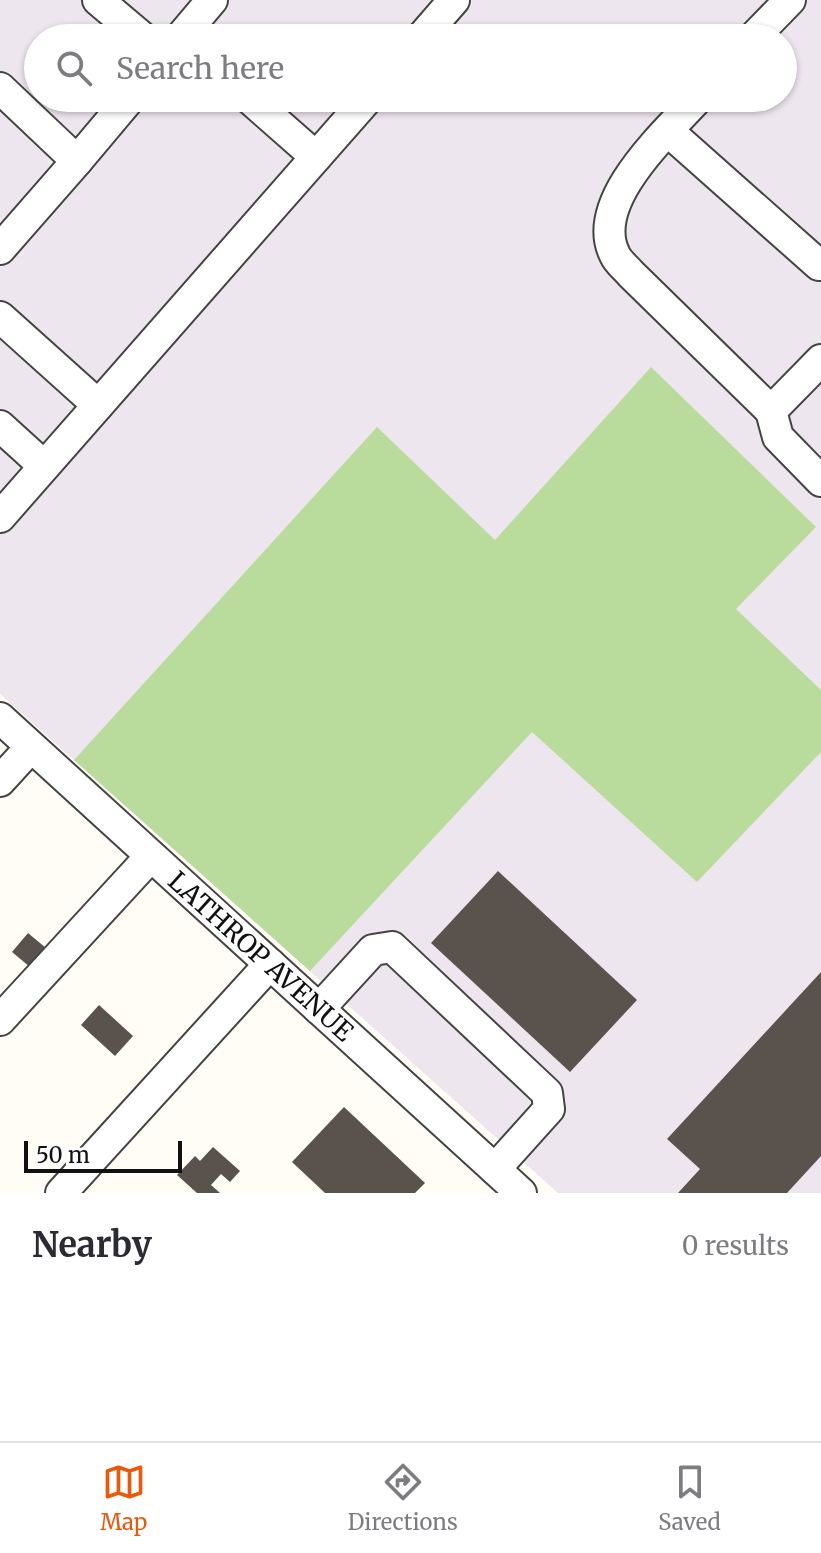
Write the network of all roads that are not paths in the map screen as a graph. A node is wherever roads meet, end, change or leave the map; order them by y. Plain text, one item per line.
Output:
1 (98, 0) edge
2 (212, 0) edge
3 (454, 0) edge
4 (790, 0) edge
5 (126, 24) edge
6 (192, 24) edge
7 (433, 24) edge
8 (767, 24) edge
9 (0, 88) edge
10 (24, 111) edge
11 (25, 112) edge
12 (118, 112) edge
13 (265, 112) edge
14 (356, 112) edge
15 (685, 112) edge
16 (668, 131) junction
17 (316, 157) junction
18 (77, 161) junction
19 (0, 249) edge
20 (819, 265) dead end
21 (0, 317) edge
22 (821, 360) edge
23 (98, 405) junction
24 (771, 411) junction
25 (0, 426) edge
26 (44, 466) junction
27 (821, 481) edge
28 (0, 517) edge
29 (0, 718) edge
30 (31, 747) junction
31 (0, 781) edge
32 (151, 856) junction
33 (270, 964) junction
34 (319, 1009) junction
35 (0, 1020) edge
36 (495, 1169) junction
37 (61, 1193) edge
38 (521, 1193) edge

1 - 5 street
2 - 6 street
3 - 7 street
4 - 8 street
9 - 10 street
11 - 18 street
12 - 18 street
13 - 17 street
14 - 17 street
15 - 16 street
16 - 20 street
16 - 24 street
17 - 23 street
18 - 19 street
21 - 23 street
22 - 24 street
23 - 26 street
24 - 27 street
25 - 26 street
26 - 28 street
29 - 30 street, LATHROP AVENUE
30 - 31 street
30 - 32 street, LATHROP AVENUE
32 - 33 street, LATHROP AVENUE
32 - 35 street
33 - 34 street, LATHROP AVENUE
33 - 37 street
34 - 36 street, LATHROP AVENUE
34 - 36 street
36 - 38 street, LATHROP AVENUE

